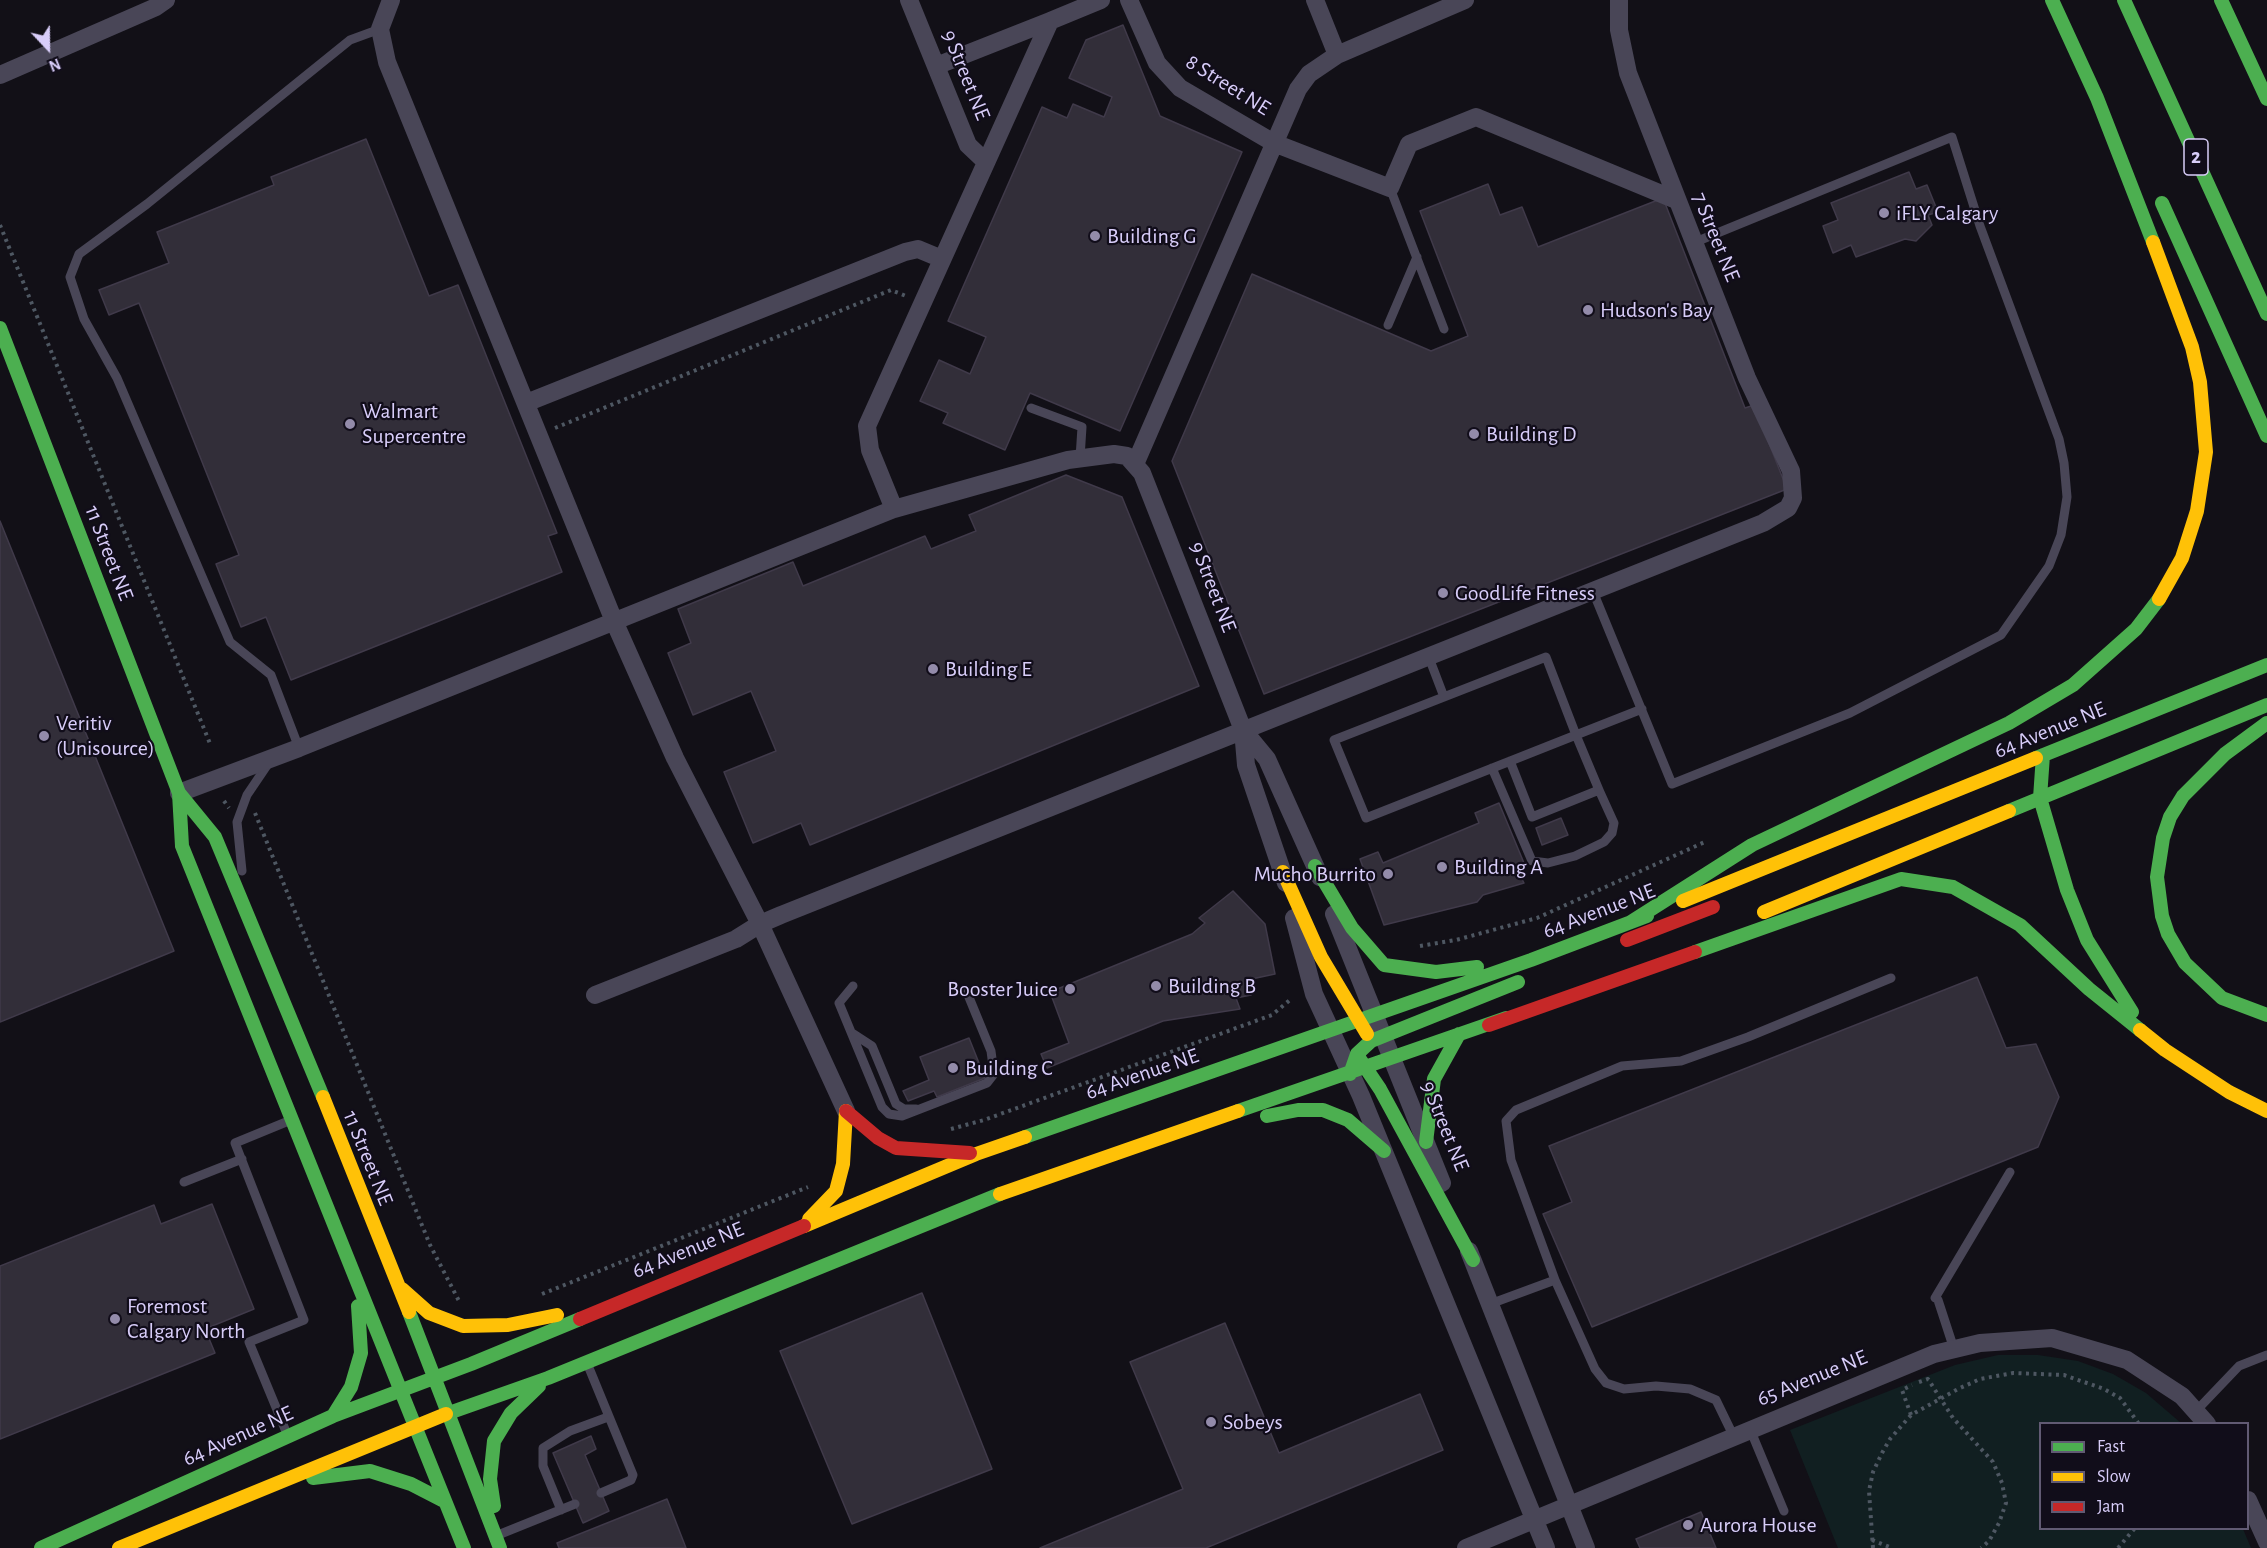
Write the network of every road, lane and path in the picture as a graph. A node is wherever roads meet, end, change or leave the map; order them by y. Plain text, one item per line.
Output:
1 (166, 0) edge
2 (391, 0) edge
3 (909, 0) edge
4 (1101, 0) edge
5 (1129, 0) edge
6 (1315, 0) edge
7 (1465, 0) edge
8 (1619, 0) edge
9 (2052, 0) edge
10 (2067, 0) edge
11 (2124, 0) edge
12 (2221, 0) edge
13 (1050, 21) junction
14 (380, 29) junction
15 (2087, 42) dead end
16 (1337, 55) junction
17 (936, 66) junction
18 (0, 75) edge
19 (2267, 99) edge
20 (1274, 142) junction
21 (986, 162) junction
22 (1390, 188) junction
23 (2156, 191) dead end
24 (1676, 200) junction
25 (0, 225) edge
26 (1692, 243) junction
27 (1417, 257) junction
28 (942, 259) junction
29 (923, 303) junction
30 (2267, 314) edge
31 (1388, 325) dead end
32 (0, 328) edge
33 (1444, 329) dead end
34 (4, 349) edge
35 (526, 403) junction
36 (1030, 408) dead end
37 (539, 435) junction
38 (2267, 436) edge
39 (1080, 458) junction
40 (1136, 462) junction
41 (894, 509) junction
42 (1592, 589) junction
43 (614, 621) junction
44 (1428, 655) junction
45 (2267, 664) edge
46 (1444, 697) junction
47 (2267, 705) edge
48 (1642, 709) junction
49 (2267, 723) edge
50 (1243, 730) junction
51 (1576, 735) junction
52 (211, 746) dead end
53 (299, 748) junction
54 (2043, 755) junction
55 (271, 760) junction
56 (1510, 761) junction
57 (1492, 768) junction
58 (1599, 790) junction
59 (180, 793) junction
60 (1937, 798) junction
61 (2040, 798) junction
62 (257, 804) dead end
63 (1860, 844) dead end
64 (1315, 866) junction
65 (1283, 872) junction
66 (1730, 900) dead end
67 (1631, 922) junction
68 (760, 924) junction
69 (1610, 946) dead end
70 (1531, 960) junction
71 (270, 965) junction
72 (1534, 976) dead end
73 (1891, 978) dead end
74 (853, 986) dead end
75 (966, 990) dead end
76 (595, 995) dead end
77 (1291, 999) dead end
78 (2267, 1015) edge
79 (1365, 1017) junction
80 (1489, 1025) junction
81 (2142, 1029) junction
82 (1329, 1031) junction
83 (852, 1033) junction
84 (1460, 1034) junction
85 (1376, 1039) junction
86 (1357, 1054) junction
87 (1391, 1059) junction
88 (1358, 1071) junction
89 (278, 1084) junction
90 (921, 1109) junction
91 (846, 1111) junction
92 (2267, 1111) edge
93 (292, 1119) junction
94 (1252, 1121) dead end
95 (946, 1130) dead end
96 (1426, 1142) junction
97 (1384, 1151) junction
98 (976, 1154) junction
99 (242, 1159) junction
100 (1113, 1170) dead end
101 (1069, 1172) junction
102 (2010, 1172) dead end
103 (184, 1182) dead end
104 (812, 1185) dead end
105 (802, 1226) junction
106 (1473, 1260) junction
107 (351, 1267) junction
108 (369, 1274) dead end
109 (1556, 1280) junction
110 (396, 1283) junction
111 (539, 1295) dead end
112 (613, 1303) junction
113 (1490, 1304) junction
114 (463, 1307) dead end
115 (1954, 1349) junction
116 (2267, 1355) edge
117 (586, 1362) junction
118 (434, 1376) junction
119 (417, 1378) junction
120 (548, 1378) junction
121 (400, 1389) junction
122 (1940, 1401) junction
123 (449, 1413) junction
124 (1911, 1415) junction
125 (333, 1416) junction
126 (608, 1417) junction
127 (2202, 1417) edge
128 (2138, 1422) edge
129 (416, 1427) junction
130 (1742, 1432) junction
131 (288, 1436) junction
132 (263, 1488) junction
133 (601, 1493) dead end
134 (444, 1501) junction
135 (575, 1504) dead end
136 (2249, 1504) edge
137 (1570, 1505) junction
138 (561, 1510) junction
139 (1784, 1511) dead end
140 (1534, 1520) junction
141 (2132, 1530) edge
142 (1872, 1540) junction
143 (2267, 1542) edge
144 (499, 1544) edge
145 (41, 1548) edge
146 (119, 1548) edge
147 (464, 1548) edge
148 (1466, 1548) edge
149 (1546, 1548) edge
150 (1586, 1548) edge
151 (1872, 1548) edge
152 (1892, 1548) edge
153 (1981, 1548) edge
154 (2118, 1548) edge

1 - 18 street
2 - 14 street
3 - 17 street, 9 Street NE
4 - 13 street
5 - 20 street, 8 Street NE
6 - 16 street
7 - 16 street
8 - 24 street, 7 Street NE
9 - 67 main road
10 - 15 main road
11 - 30 main road, 2
12 - 19 main road
13 - 17 street
13 - 21 street
14 - 35 street
14 - 53 lane
16 - 20 street
17 - 21 street, 9 Street NE
20 - 22 street, 8 Street NE
20 - 40 street
21 - 28 street
22 - 24 street
22 - 27 lane
23 - 38 main road
24 - 26 street, 7 Street NE
25 - 52 path
26 - 42 street, 7 Street NE
26 - 48 lane
27 - 31 lane
27 - 33 lane
28 - 29 street
28 - 35 street
29 - 37 path
29 - 41 street
32 - 34 main road, 11 Street NE
34 - 59 main road, 11 Street NE
35 - 37 street
36 - 39 lane
37 - 43 street
39 - 40 street
39 - 41 street
40 - 50 street, 9 Street NE
41 - 43 street
42 - 44 street
42 - 48 lane
43 - 53 street
43 - 68 street
44 - 46 lane
44 - 50 street
45 - 54 main road, 64 Avenue NE
46 - 51 lane
46 - 57 lane
47 - 61 main road
48 - 51 lane
49 - 78 main road
50 - 64 street, 9 Street NE
50 - 65 street, 9 Street NE
50 - 68 street
51 - 56 lane
51 - 58 lane
53 - 55 street
54 - 60 main road, 64 Avenue NE
54 - 61 main road
55 - 59 street
55 - 71 lane
56 - 57 lane
56 - 58 lane
57 - 58 lane
59 - 71 main road, 11 Street NE
59 - 89 main road, 11 Street NE
60 - 63 main road
60 - 67 main road, 64 Avenue NE
61 - 80 main road
61 - 81 main road
62 - 114 path
64 - 70 main road
64 - 79 street, 9 Street NE
65 - 79 main road
65 - 82 street, 9 Street NE
66 - 69 main road
67 - 70 main road, 64 Avenue NE
68 - 76 street
68 - 91 street
70 - 79 main road, 64 Avenue NE
71 - 110 main road, 11 Street NE
72 - 85 main road
73 - 109 lane
74 - 83 lane
75 - 90 lane
77 - 95 path
79 - 82 main road, 64 Avenue NE
79 - 85 street, 9 Street NE
80 - 81 main road
80 - 84 main road
81 - 92 main road
82 - 86 main road
82 - 88 street, 9 Street NE
82 - 98 main road, 64 Avenue NE
83 - 90 lane
83 - 90 lane
84 - 87 main road
84 - 96 main road
85 - 86 main road
85 - 87 street, 9 Street NE
86 - 88 main road
87 - 88 main road
87 - 96 street, 9 Street NE
88 - 97 street, 9 Street NE
88 - 101 main road
88 - 106 main road
89 - 93 main road, 11 Street NE
89 - 108 main road
91 - 98 main road
91 - 105 main road
93 - 99 lane
93 - 107 main road, 11 Street NE
94 - 97 main road
96 - 106 street, 9 Street NE
97 - 140 street, 9 Street NE
98 - 105 main road, 64 Avenue NE
99 - 103 lane
99 - 131 lane
100 - 101 main road
101 - 117 main road
102 - 115 lane
104 - 111 path
105 - 112 main road, 64 Avenue NE
106 - 113 street, 9 Street NE
107 - 121 main road, 11 Street NE
107 - 125 main road
109 - 113 lane
109 - 130 lane
110 - 112 main road
110 - 118 main road, 11 Street NE
112 - 118 main road, 64 Avenue NE
113 - 137 street, 9 Street NE
115 - 127 street, 65 Avenue NE
115 - 130 street, 65 Avenue NE
116 - 127 lane
117 - 120 main road
117 - 126 lane
118 - 119 main road, 64 Avenue NE
118 - 123 main road, 11 Street NE
119 - 121 main road, 64 Avenue NE
119 - 123 main road
120 - 123 main road
120 - 144 main road
121 - 125 main road, 64 Avenue NE
121 - 129 main road, 11 Street NE
122 - 124 path
122 - 124 path
122 - 128 path
122 - 153 path
123 - 129 main road
123 - 144 main road, 11 Street NE
124 - 142 path
125 - 131 main road, 64 Avenue NE
126 - 133 lane
126 - 138 lane
129 - 132 main road
129 - 134 main road, 11 Street NE
130 - 137 street, 65 Avenue NE
130 - 139 lane
131 - 145 main road, 64 Avenue NE
132 - 134 main road
132 - 146 main road
134 - 147 main road, 11 Street NE
135 - 138 lane
136 - 143 street
137 - 140 street, 65 Avenue NE
137 - 150 street, 9 Street NE
138 - 144 lane
140 - 148 street, 65 Avenue NE
140 - 149 street, 9 Street NE
141 - 154 path
142 - 151 path
142 - 152 path

